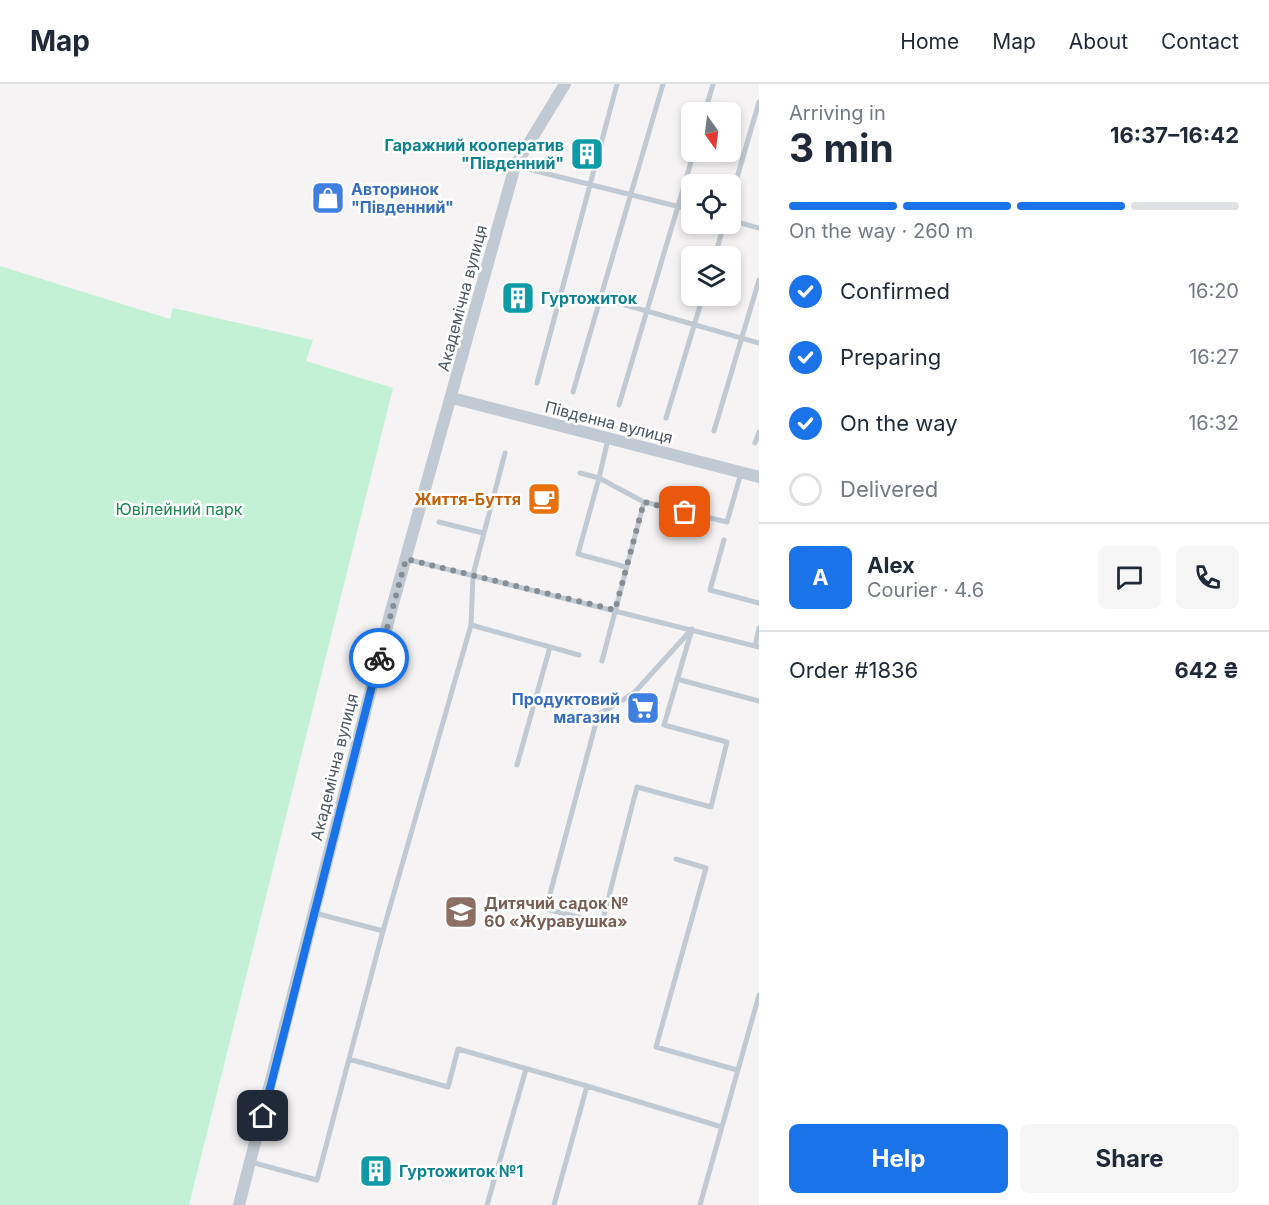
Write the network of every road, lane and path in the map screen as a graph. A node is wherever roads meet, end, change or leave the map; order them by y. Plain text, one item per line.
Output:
1 (565, 84) edge
2 (617, 84) edge
3 (663, 84) edge
4 (713, 84) edge
5 (708, 102) edge
6 (759, 102) edge
7 (691, 162) edge
8 (515, 166) junction
9 (738, 174) edge
10 (591, 184) junction
11 (632, 195) junction
12 (678, 207) junction
13 (681, 208) edge
14 (741, 223) edge
15 (759, 228) edge
16 (759, 280) edge
17 (601, 298) junction
18 (700, 306) edge
19 (648, 312) junction
20 (695, 325) junction
21 (742, 338) junction
22 (759, 343) edge
23 (537, 383) dead end
24 (573, 392) dead end
25 (452, 398) junction
26 (619, 405) dead end
27 (666, 418) dead end
28 (714, 431) dead end
29 (759, 432) edge
30 (608, 439) junction
31 (756, 443) dead end
32 (505, 453) dead end
33 (741, 472) junction
34 (580, 473) dead end
35 (759, 477) edge
36 (599, 478) junction
37 (644, 502) junction
38 (439, 522) dead end
39 (483, 533) junction
40 (724, 540) dead end
41 (406, 559) junction
42 (626, 567) junction
43 (473, 575) junction
44 (759, 603) edge
45 (615, 610) junction
46 (471, 625) junction
47 (759, 628) edge
48 (692, 630) junction
49 (757, 646) edge
50 (550, 647) junction
51 (579, 655) dead end
52 (602, 661) dead end
53 (677, 679) junction
54 (759, 701) edge
55 (517, 765) dead end
56 (676, 859) dead end
57 (314, 913) junction
58 (383, 931) junction
59 (759, 995) edge
60 (349, 1059) junction
61 (526, 1068) junction
62 (737, 1070) junction
63 (587, 1086) junction
64 (722, 1127) junction
65 (251, 1162) junction
66 (239, 1205) edge
67 (487, 1205) edge
68 (554, 1205) edge
69 (700, 1205) edge

1 - 8 street, Академічна вулиця
2 - 10 lane
3 - 11 lane
4 - 5 lane
6 - 9 lane
7 - 12 lane
8 - 10 lane
8 - 25 street, Академічна вулиця
10 - 11 lane
10 - 23 lane
11 - 12 lane
11 - 17 lane
12 - 13 lane
12 - 19 lane
14 - 15 lane
16 - 21 lane
17 - 19 lane
17 - 24 lane
18 - 20 lane
19 - 20 lane
19 - 26 lane
20 - 21 lane
20 - 27 lane
21 - 22 lane
21 - 28 lane
25 - 30 street, Південна вулиця
25 - 41 street, Академічна вулиця
29 - 31 lane
30 - 33 street, Південна вулиця
30 - 36 lane
32 - 39 lane
33 - 35 street, Південна вулиця
33 - 37 lane
34 - 36 lane
36 - 37 lane
36 - 42 lane
37 - 42 lane
38 - 39 lane
39 - 43 lane
40 - 44 lane
41 - 43 lane
41 - 57 street, Академічна вулиця
42 - 45 lane
43 - 45 lane
43 - 46 lane
45 - 48 lane
45 - 52 lane
46 - 50 lane
46 - 58 lane
47 - 49 lane
48 - 49 lane
48 - 53 lane
48 - 53 lane
50 - 51 lane
50 - 55 lane
53 - 54 lane
56 - 62 lane
57 - 58 lane
57 - 65 street, Академічна вулиця
58 - 60 lane
59 - 62 lane
60 - 61 lane
60 - 65 lane
61 - 63 lane
61 - 67 lane
62 - 64 lane
63 - 64 lane
63 - 68 lane
64 - 69 lane
65 - 66 street, Академічна вулиця

